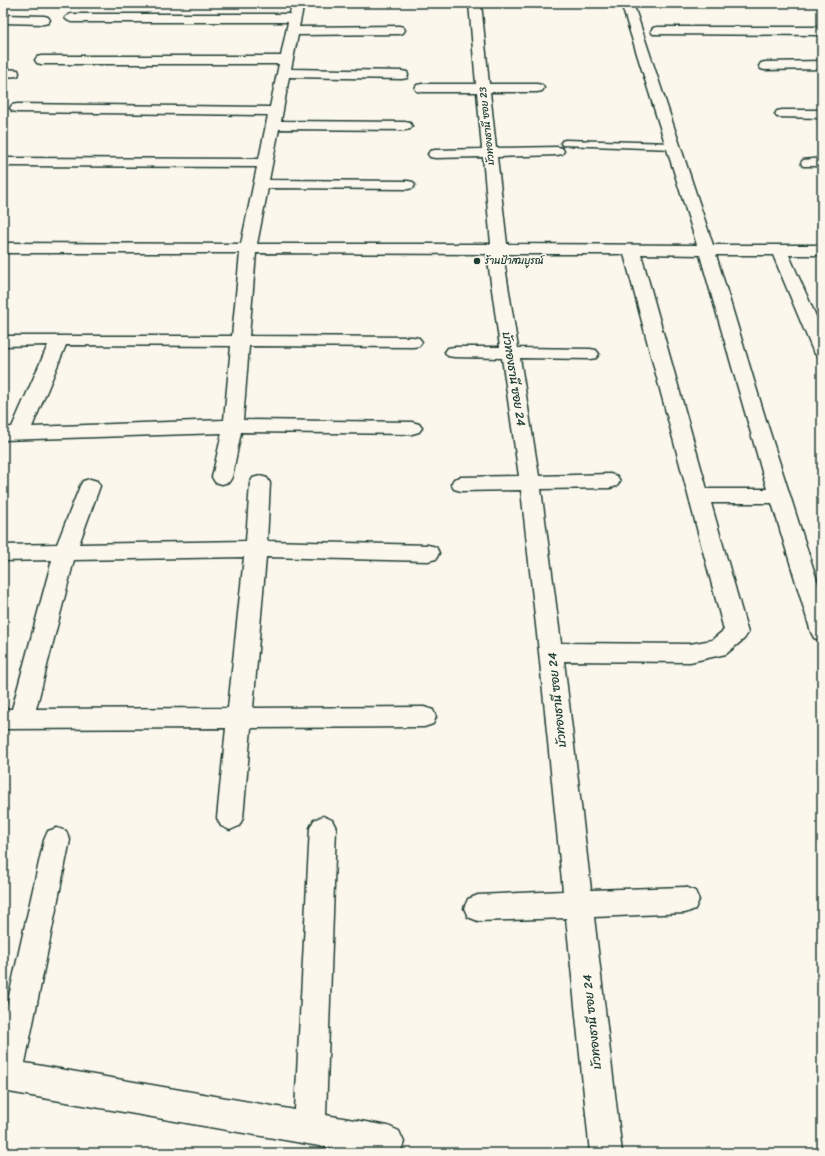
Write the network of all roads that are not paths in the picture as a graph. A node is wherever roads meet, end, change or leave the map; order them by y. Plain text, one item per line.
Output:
1 (298, 3) edge
2 (475, 3) edge
3 (627, 3) edge
4 (71, 18) dead end
5 (3, 19) edge
6 (44, 20) dead end
7 (293, 24) junction
8 (399, 30) dead end
9 (657, 31) dead end
10 (822, 31) edge
11 (40, 60) dead end
12 (822, 65) edge
13 (285, 66) junction
14 (765, 66) dead end
15 (402, 75) dead end
16 (422, 88) dead end
17 (483, 88) junction
18 (537, 88) dead end
19 (17, 108) dead end
20 (276, 110) junction
21 (782, 114) dead end
22 (822, 114) edge
23 (274, 125) junction
24 (406, 126) dead end
25 (673, 146) junction
26 (561, 147) joint
27 (489, 152) junction
28 (435, 154) dead end
29 (3, 162) edge
30 (265, 163) junction
31 (261, 184) junction
32 (408, 185) dead end
33 (3, 248) edge
34 (248, 249) junction
35 (497, 249) junction
36 (631, 250) junction
37 (706, 250) junction
38 (779, 250) junction
39 (822, 250) edge
40 (59, 340) junction
41 (3, 341) edge
42 (240, 341) junction
43 (413, 342) dead end
44 (822, 351) edge
45 (454, 352) dead end
46 (510, 354) junction
47 (590, 354) dead end
48 (233, 426) junction
49 (412, 428) dead end
50 (11, 434) edge
51 (222, 477) dead end
52 (260, 482) dead end
53 (610, 482) dead end
54 (461, 484) dead end
55 (530, 484) junction
56 (90, 486) dead end
57 (699, 496) junction
58 (780, 496) junction
59 (257, 549) junction
60 (65, 552) junction
61 (3, 553) edge
62 (428, 553) dead end
63 (822, 632) edge
64 (551, 652) junction
65 (424, 717) dead end
66 (238, 718) junction
67 (12, 719) edge
68 (230, 818) dead end
69 (323, 828) dead end
70 (57, 840) dead end
71 (685, 900) dead end
72 (579, 905) junction
73 (478, 908) dead end
74 (5, 1075) edge
75 (310, 1128) junction
76 (388, 1142) dead end
77 (606, 1153) edge

1 - 7 street
2 - 17 street, บัวทองธานี ซอย 23
3 - 25 street
4 - 7 street
5 - 6 street
7 - 8 street
7 - 13 street
9 - 10 street
11 - 13 street
12 - 14 street
13 - 15 street
13 - 20 street
16 - 17 street
17 - 18 street
17 - 27 street, บัวทองธานี ซอย 23
19 - 20 street
20 - 23 street
21 - 22 street
23 - 24 street
23 - 30 street
25 - 26 lane
25 - 37 street
26 - 27 street
27 - 28 street
27 - 35 street, บัวทองธานี ซอย 23
29 - 30 street
30 - 31 street
31 - 32 street
31 - 34 street
33 - 34 street
34 - 35 street
34 - 42 street
35 - 36 street
35 - 46 street, บัวทองธานี ซอย 24
36 - 37 street
36 - 57 street
37 - 38 street
37 - 58 street
38 - 39 street
38 - 44 street
40 - 41 street
40 - 42 street
40 - 50 street
42 - 43 street
42 - 48 street
45 - 46 street
46 - 47 street
46 - 55 street, บัวทองธานี ซอย 24
48 - 49 street
48 - 50 street
48 - 51 street
52 - 59 street
53 - 55 street
54 - 55 street
55 - 64 street, บัวทองธานี ซอย 24
56 - 60 street
57 - 58 street
57 - 64 street
58 - 63 street
59 - 60 street
59 - 62 street
59 - 66 street
60 - 61 street
60 - 67 street
64 - 72 street, บัวทองธานี ซอย 24
65 - 66 street
66 - 67 street
66 - 68 street
69 - 75 street
70 - 74 street
71 - 72 street
72 - 73 street
72 - 77 street, บัวทองธานี ซอย 24
74 - 75 street
75 - 76 street

